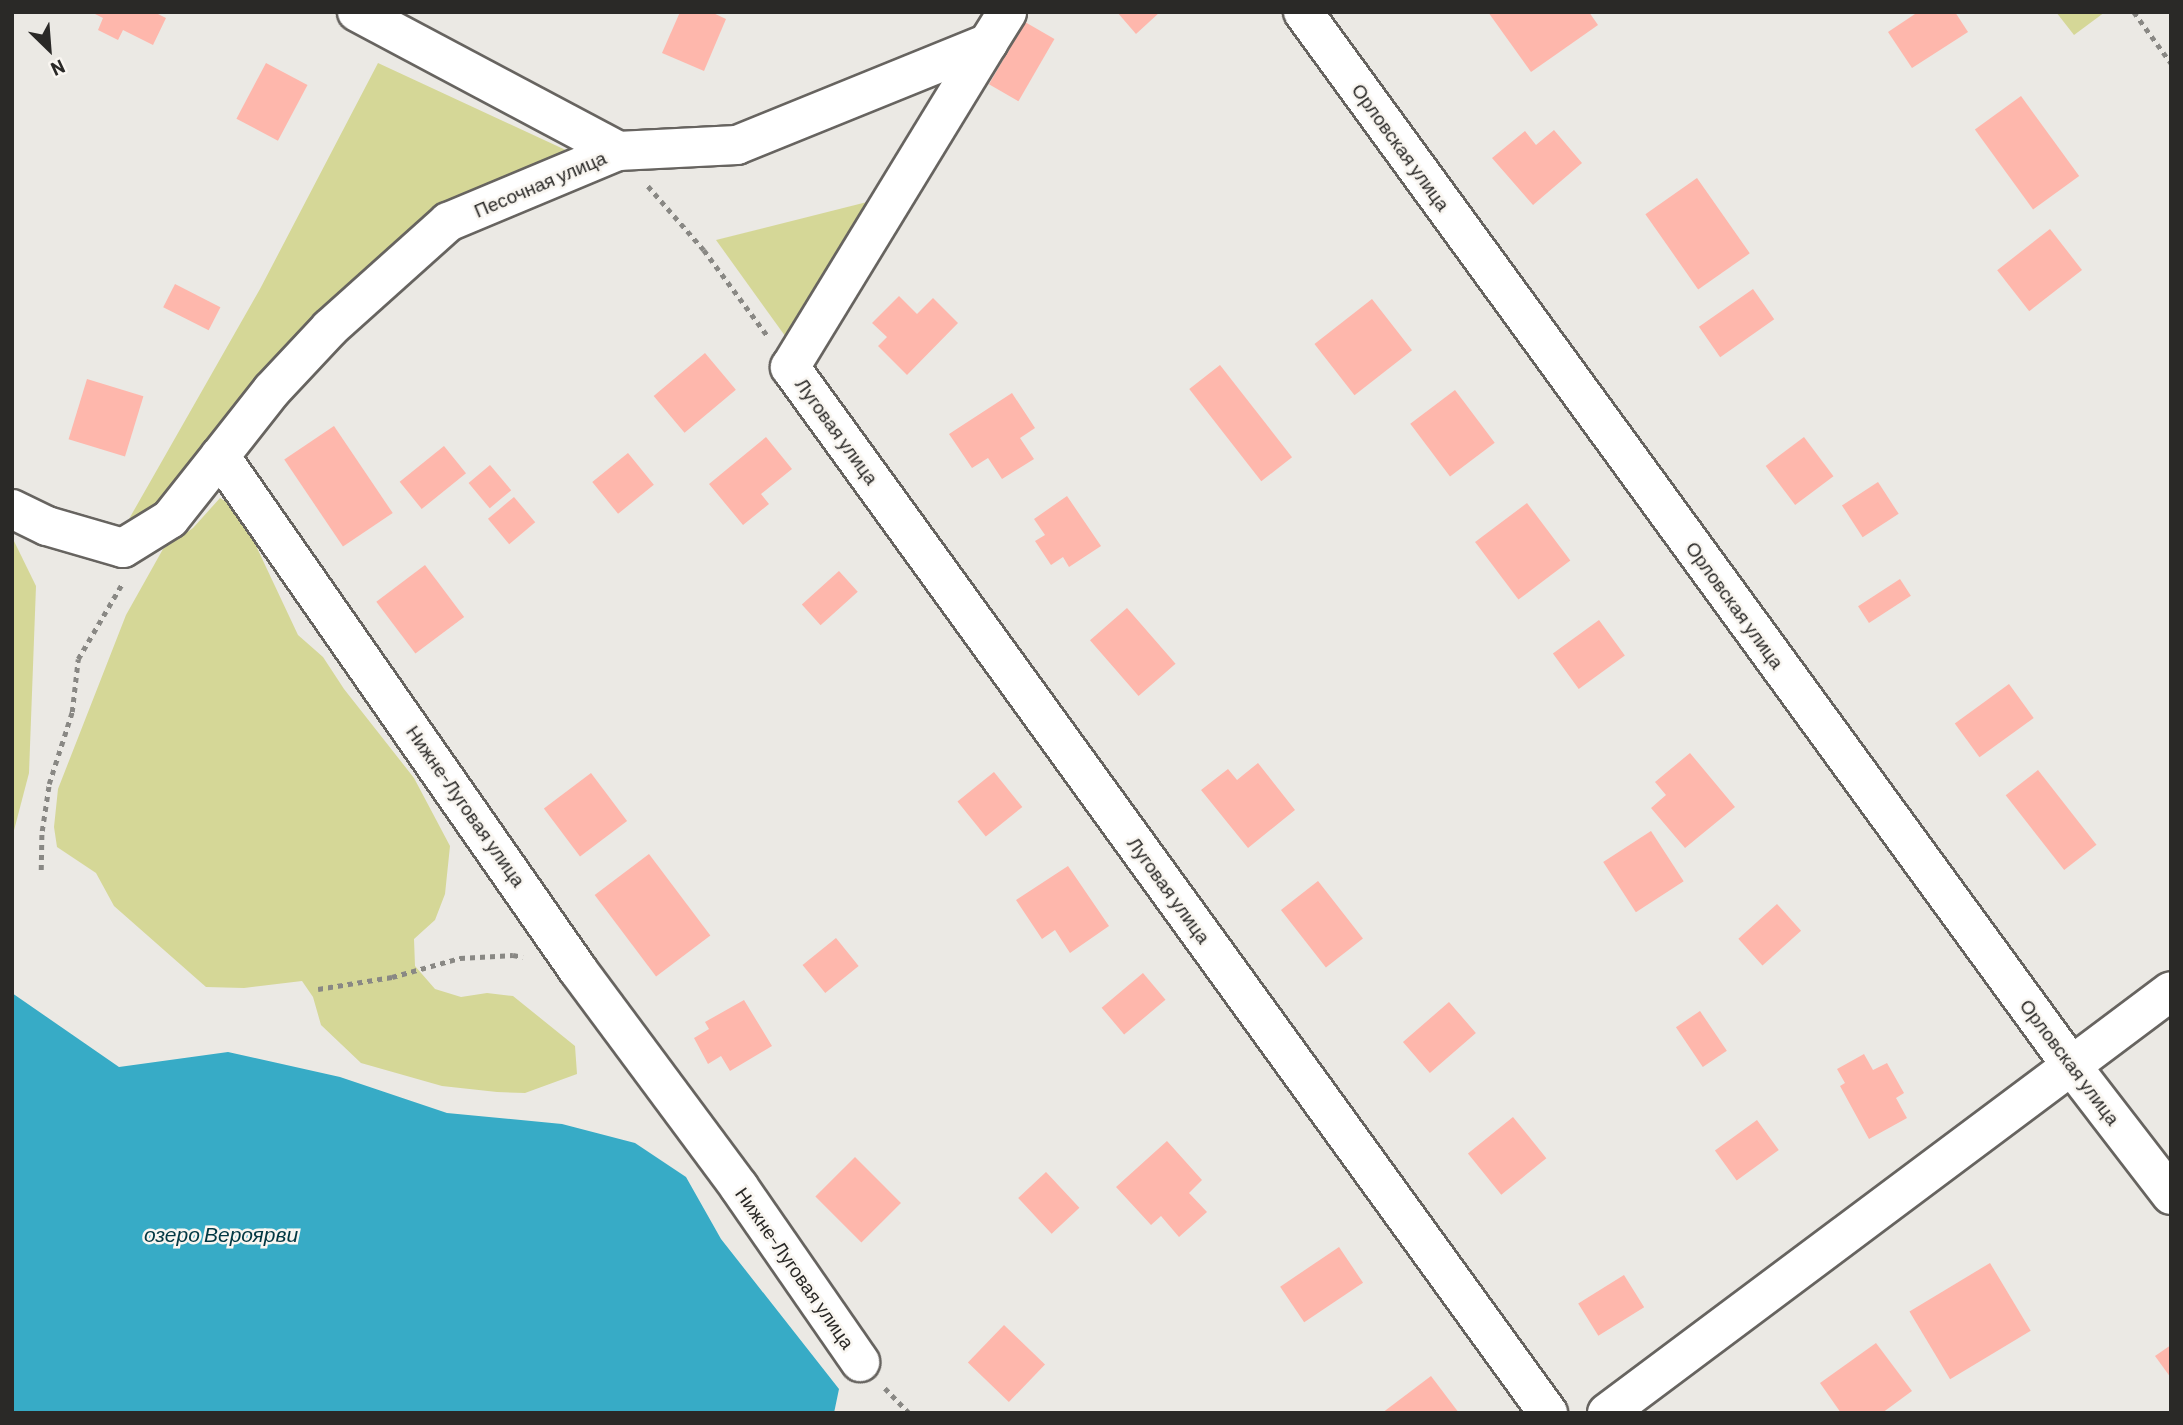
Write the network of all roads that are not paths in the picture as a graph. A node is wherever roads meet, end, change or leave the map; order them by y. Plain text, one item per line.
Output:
1 (357, 12) edge
2 (1303, 12) edge
3 (998, 28) edge
4 (618, 151) junction
5 (220, 456) junction
6 (12, 509) edge
7 (2171, 991) edge
8 (2071, 1065) junction
9 (2171, 1195) edge
10 (860, 1363) dead end
11 (1548, 1413) edge
12 (1607, 1413) edge

1 - 4 street
2 - 8 street, Орловская улица
3 - 4 street, Песочная улица
3 - 11 street, Луговая улица
4 - 5 street, Песочная улица
5 - 6 street
5 - 10 street, Нижне-Луговая улица
7 - 8 street
8 - 9 street, Орловская улица
8 - 12 street

